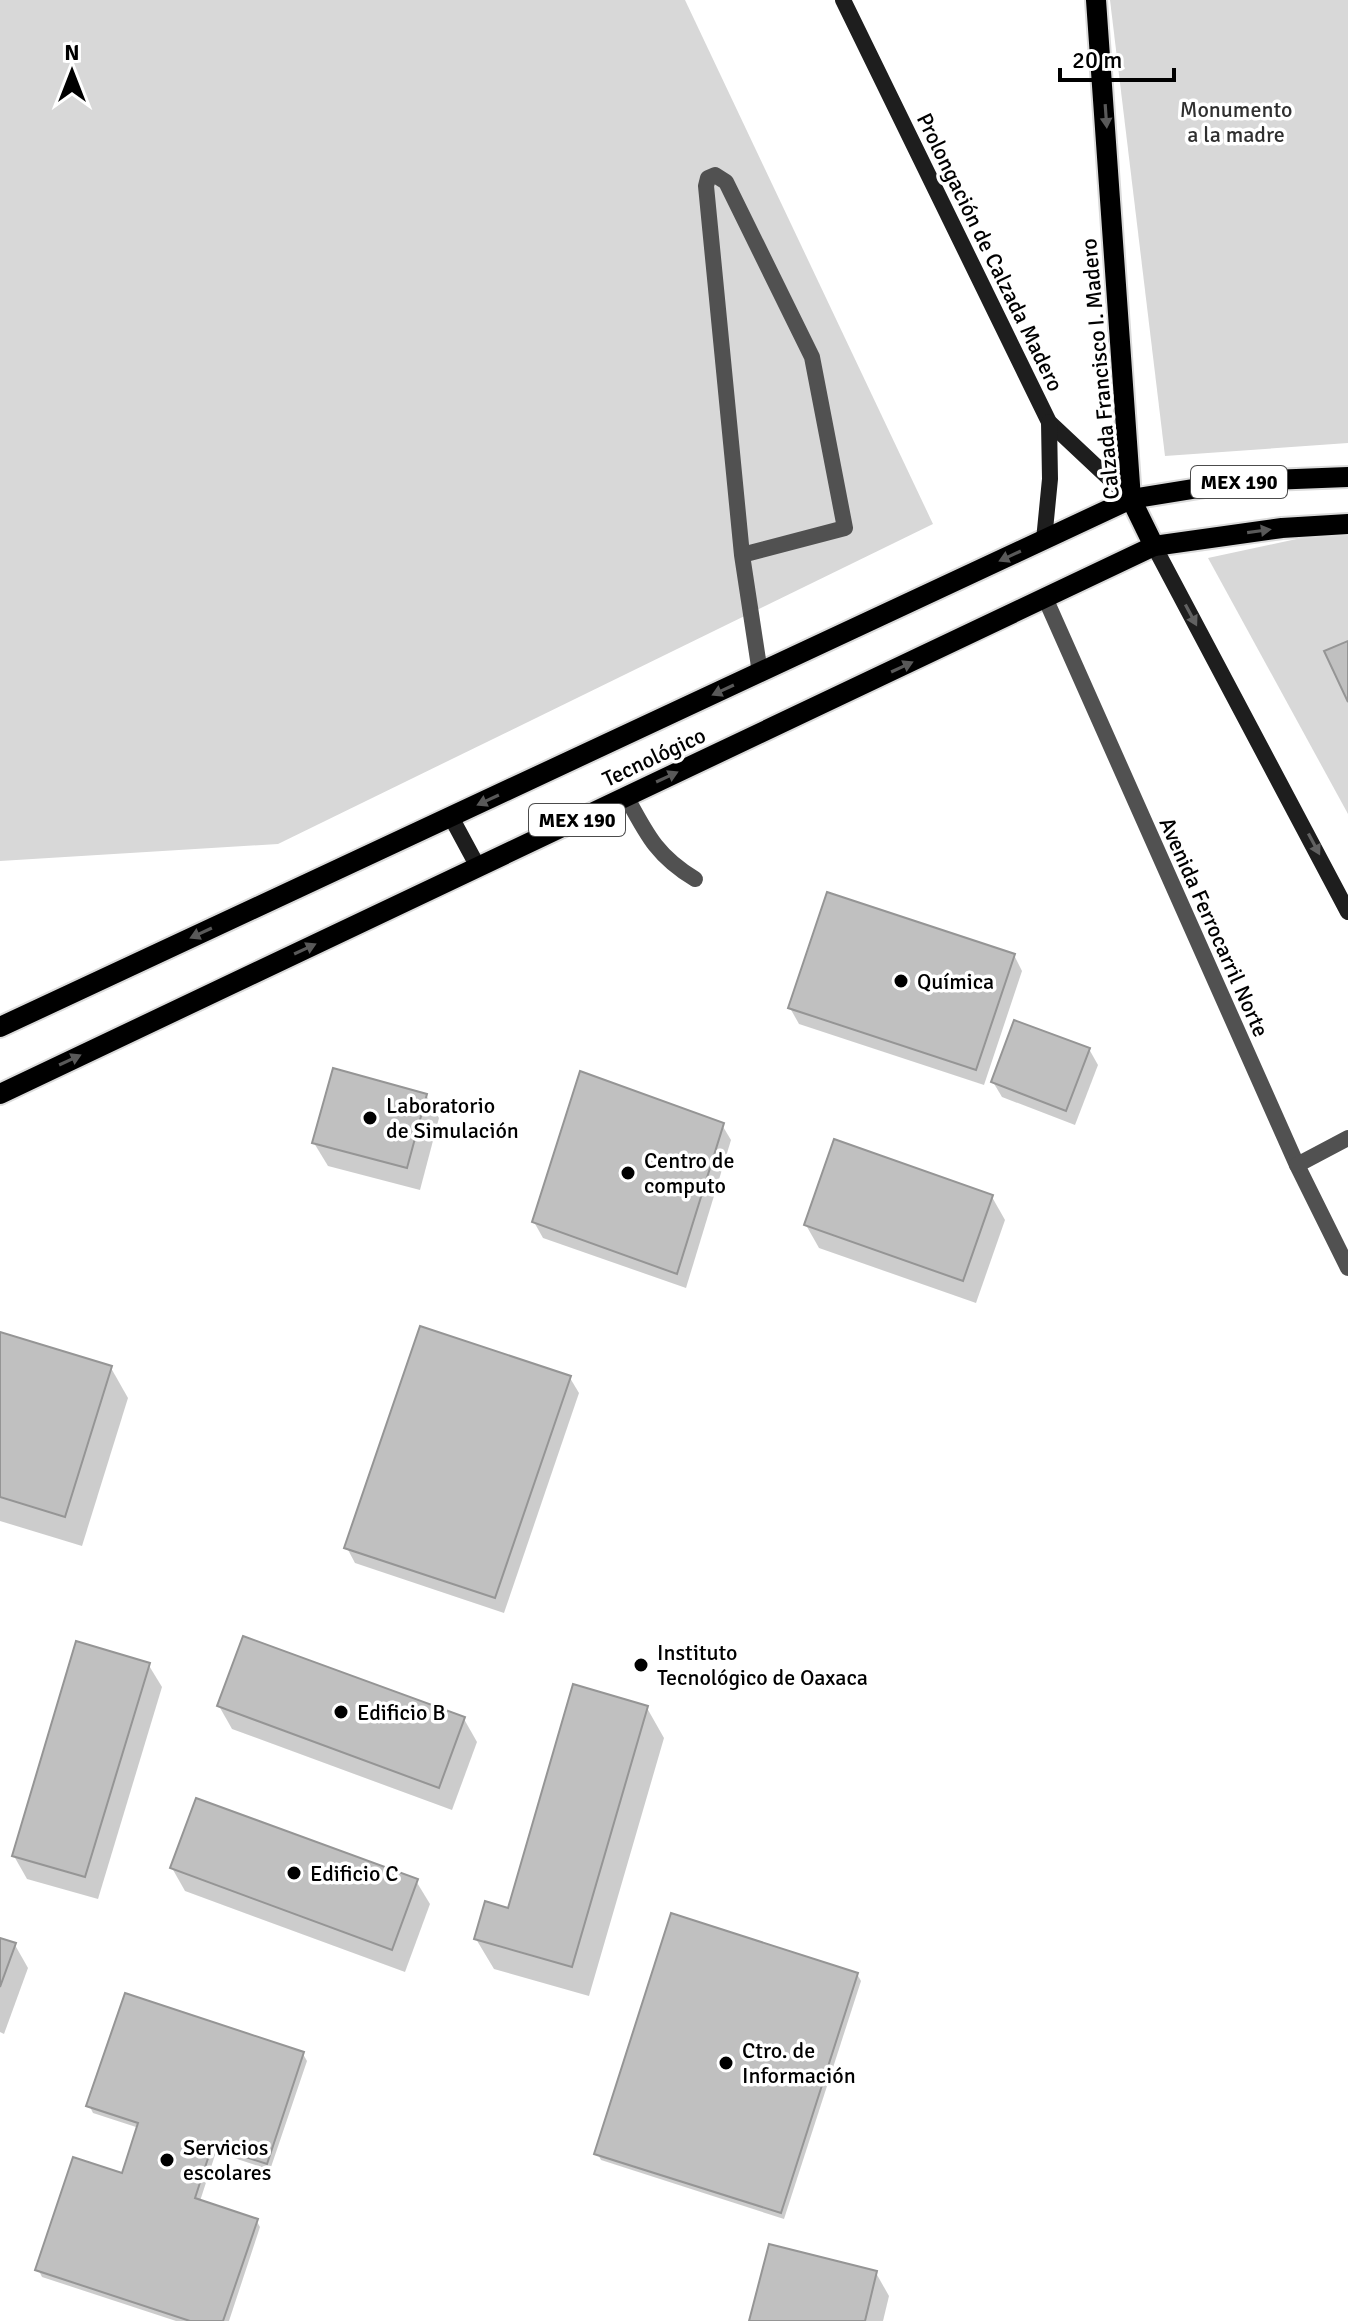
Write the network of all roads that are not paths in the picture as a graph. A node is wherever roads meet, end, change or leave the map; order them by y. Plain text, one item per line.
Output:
1 (843, 0) edge
2 (1097, 5) edge
3 (1049, 422) junction
4 (1348, 477) edge
5 (1131, 499) junction
6 (1348, 524) edge
7 (1044, 540) junction
8 (1154, 546) junction
9 (742, 555) junction
10 (1046, 600) junction
11 (760, 673) junction
12 (626, 796) junction
13 (451, 817) junction
14 (478, 867) junction
15 (695, 879) dead end
16 (1348, 912) edge
17 (0, 1027) edge
18 (0, 1094) edge
19 (1348, 1138) edge
20 (1297, 1165) junction
21 (1348, 1268) edge

1 - 3 main road, Prolongación de Calzada Madero
2 -> 5 main road, Calzada Francisco I. Madero
3 - 5 main road, Prolongación de Calzada Madero
3 - 7 main road
4 - 5 main road, MEX 190
5 - 7 main road, Tecnológico / MEX 190
5 - 8 main road, Calzada Francisco I. Madero
8 -> 6 main road, MEX 190
7 -> 11 main road, Tecnológico / MEX 190
8 - 10 main road, Tecnológico / MEX 190
8 -> 16 main road, Calzada Francisco I. Madero
9 - 9 street
9 - 11 street
12 -> 10 main road, Tecnológico / MEX 190
10 - 20 street, Avenida Ferrocarril Norte
11 -> 13 main road, Tecnológico / MEX 190
12 - 14 main road, Tecnológico / MEX 190
12 - 15 street
13 - 14 main road
13 -> 17 main road, Tecnológico / MEX 190
18 -> 14 main road, Tecnológico / MEX 190
19 - 20 street
20 - 21 street, Avenida Ferrocarril Norte

